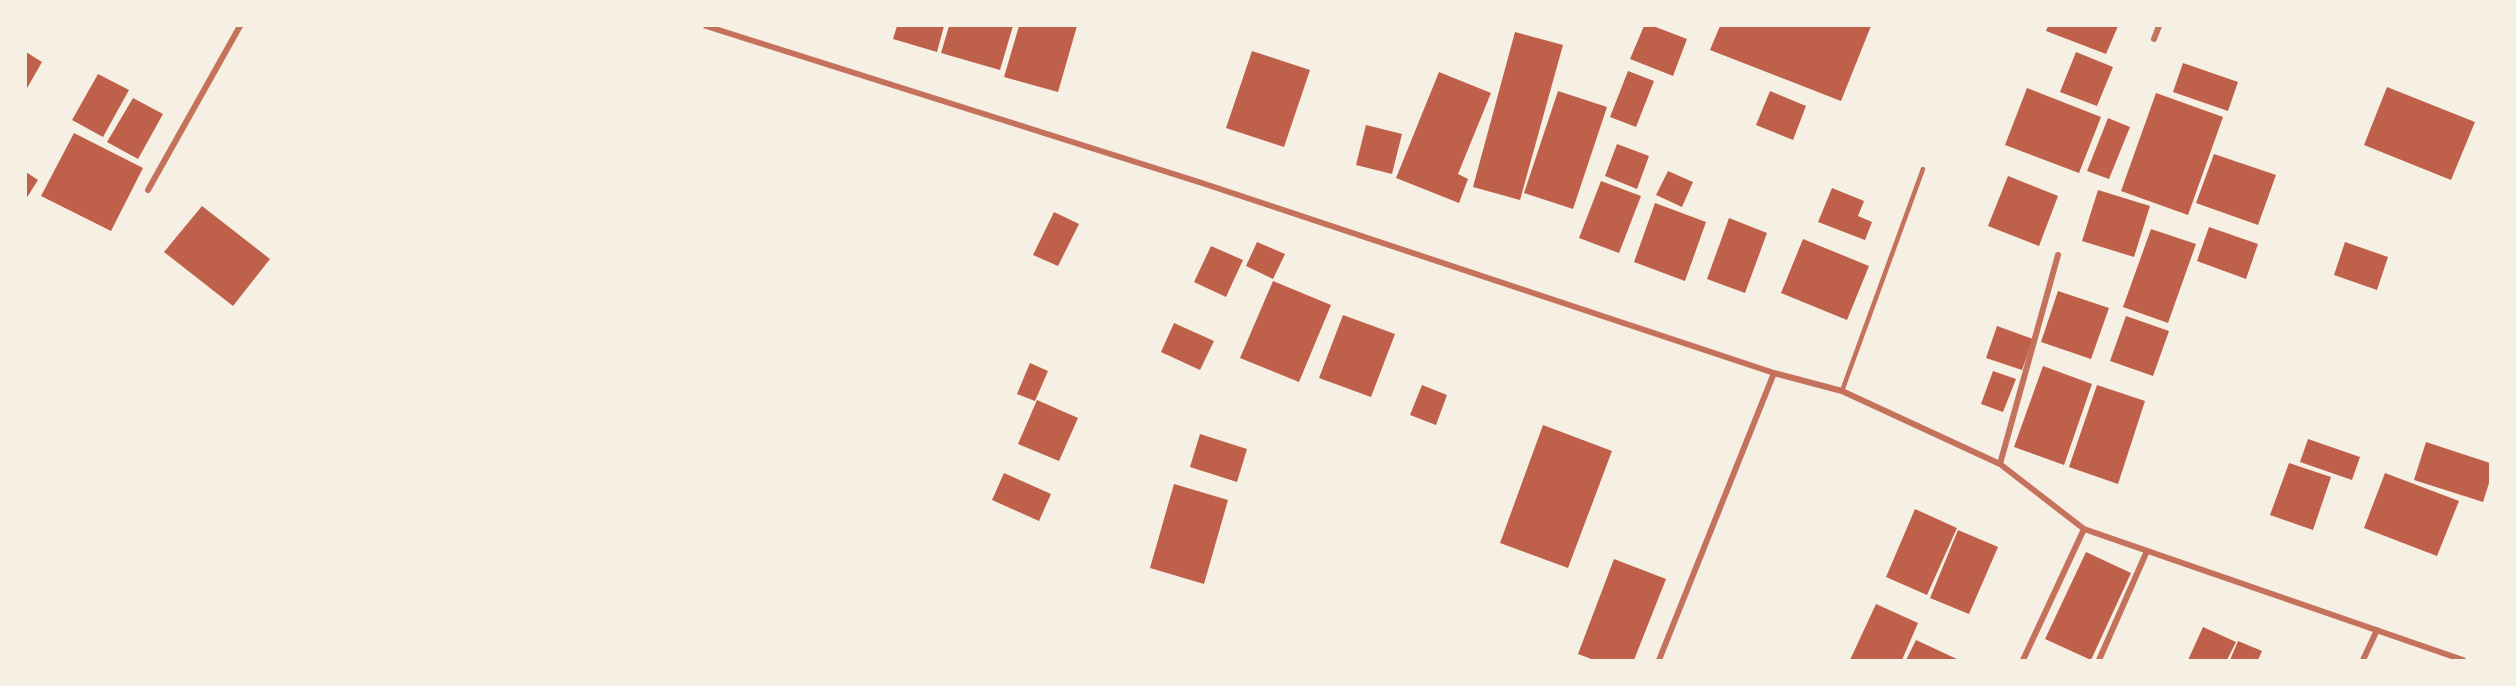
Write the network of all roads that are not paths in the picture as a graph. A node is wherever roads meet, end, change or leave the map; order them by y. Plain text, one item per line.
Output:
1 (240, 26) edge
2 (706, 26) edge
3 (2159, 26) edge
4 (2154, 39) dead end
5 (1923, 169) dead end
6 (148, 190) dead end
7 (2058, 255) dead end
8 (1774, 373) junction
9 (1842, 391) junction
10 (2000, 464) junction
11 (2084, 529) junction
12 (2147, 551) junction
13 (2377, 630) junction
14 (1659, 660) edge
15 (2023, 660) edge
16 (2099, 660) edge
17 (2363, 660) edge
18 (2463, 660) edge

1 - 6 street
2 - 8 street
3 - 4 street
5 - 9 lane
7 - 10 street
8 - 9 street
8 - 14 street
9 - 10 street
10 - 11 street
11 - 12 street
11 - 15 street
12 - 13 street
12 - 16 street
13 - 17 street
13 - 18 street

